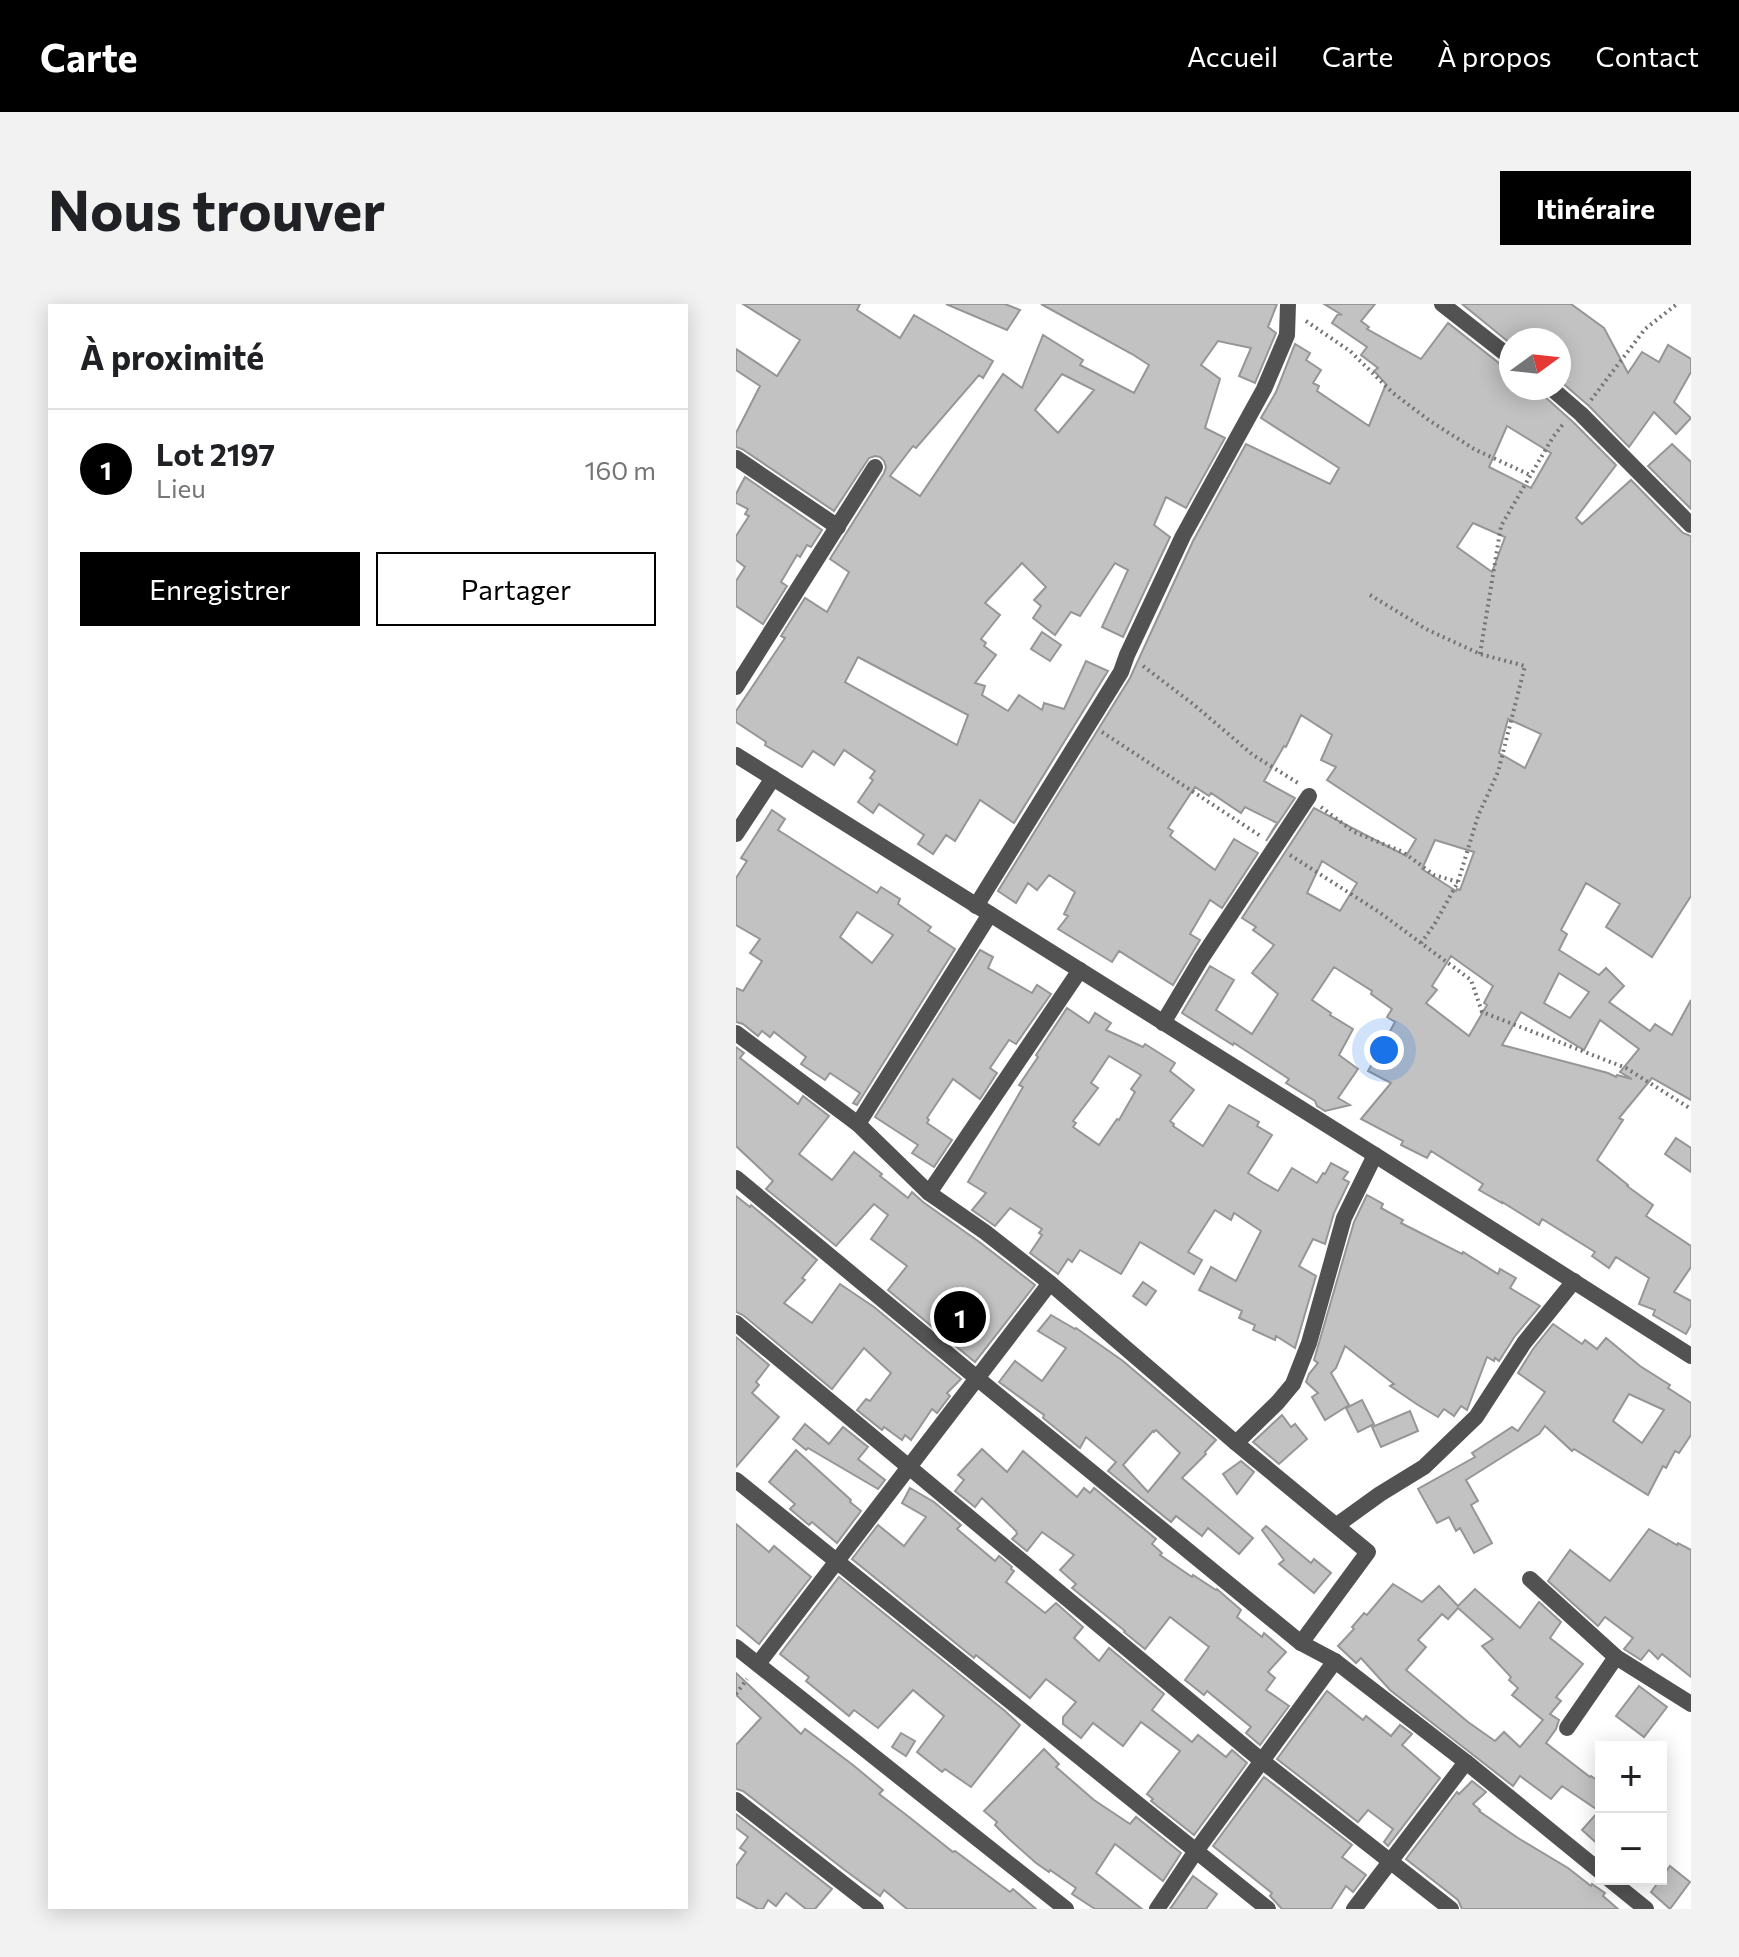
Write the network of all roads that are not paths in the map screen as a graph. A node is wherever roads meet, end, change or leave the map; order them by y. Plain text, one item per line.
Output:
1 (1442, 304) edge
2 (1288, 307) edge
3 (1499, 349) edge
4 (1564, 400) edge
5 (736, 458) edge
6 (875, 467) dead end
7 (1691, 525) edge
8 (838, 527) junction
9 (736, 687) edge
10 (736, 755) edge
11 (773, 778) junction
12 (1309, 796) road end
13 (736, 834) edge
14 (983, 910) junction
15 (1080, 970) junction
16 (1163, 1023) junction
17 (736, 1033) edge
18 (858, 1124) junction
19 (1375, 1155) junction
20 (736, 1178) edge
21 (929, 1193) junction
22 (1574, 1281) junction
23 (1050, 1283) junction
24 (736, 1323) edge
25 (1691, 1356) edge
26 (978, 1379) junction
27 (1236, 1443) junction
28 (909, 1467) junction
29 (736, 1480) edge
30 (1337, 1525) junction
31 (836, 1561) junction
32 (1530, 1579) dead end
33 (1301, 1643) junction
34 (736, 1647) edge
35 (1616, 1657) junction
36 (1335, 1661) junction
37 (758, 1664) junction
38 (1691, 1704) edge
39 (1567, 1728) dead end
40 (1262, 1761) junction
41 (1466, 1762) junction
42 (736, 1800) edge
43 (1196, 1851) junction
44 (1390, 1861) junction
45 (1595, 1867) edge
46 (1616, 1885) edge
47 (876, 1909) edge
48 (1066, 1909) edge
49 (1157, 1909) edge
50 (1268, 1909) edge
51 (1354, 1909) edge
52 (1451, 1909) edge
53 (1646, 1909) edge

1 - 3 street
2 - 14 street
4 - 7 street
5 - 8 street
6 - 8 street
8 - 9 street
10 - 11 street
11 - 13 street
11 - 14 street
12 - 16 street
14 - 15 street
14 - 18 street
15 - 16 street
15 - 21 street
16 - 19 street
17 - 18 street
18 - 21 street
19 - 22 street
19 - 27 street
20 - 26 street
21 - 23 street
22 - 25 street
22 - 30 street
23 - 26 street
23 - 27 street
24 - 28 street
26 - 28 street
26 - 33 street
27 - 30 street
28 - 31 street
28 - 40 street
29 - 31 street
30 - 33 street
31 - 37 street
31 - 43 street
32 - 35 street
33 - 36 street
34 - 37 street
35 - 38 street
35 - 39 street
36 - 40 street
36 - 41 street
37 - 48 street
40 - 43 street
40 - 44 street
41 - 44 street
41 - 45 street
42 - 47 street
43 - 49 street
43 - 50 street
44 - 51 street
44 - 52 street
46 - 53 street

